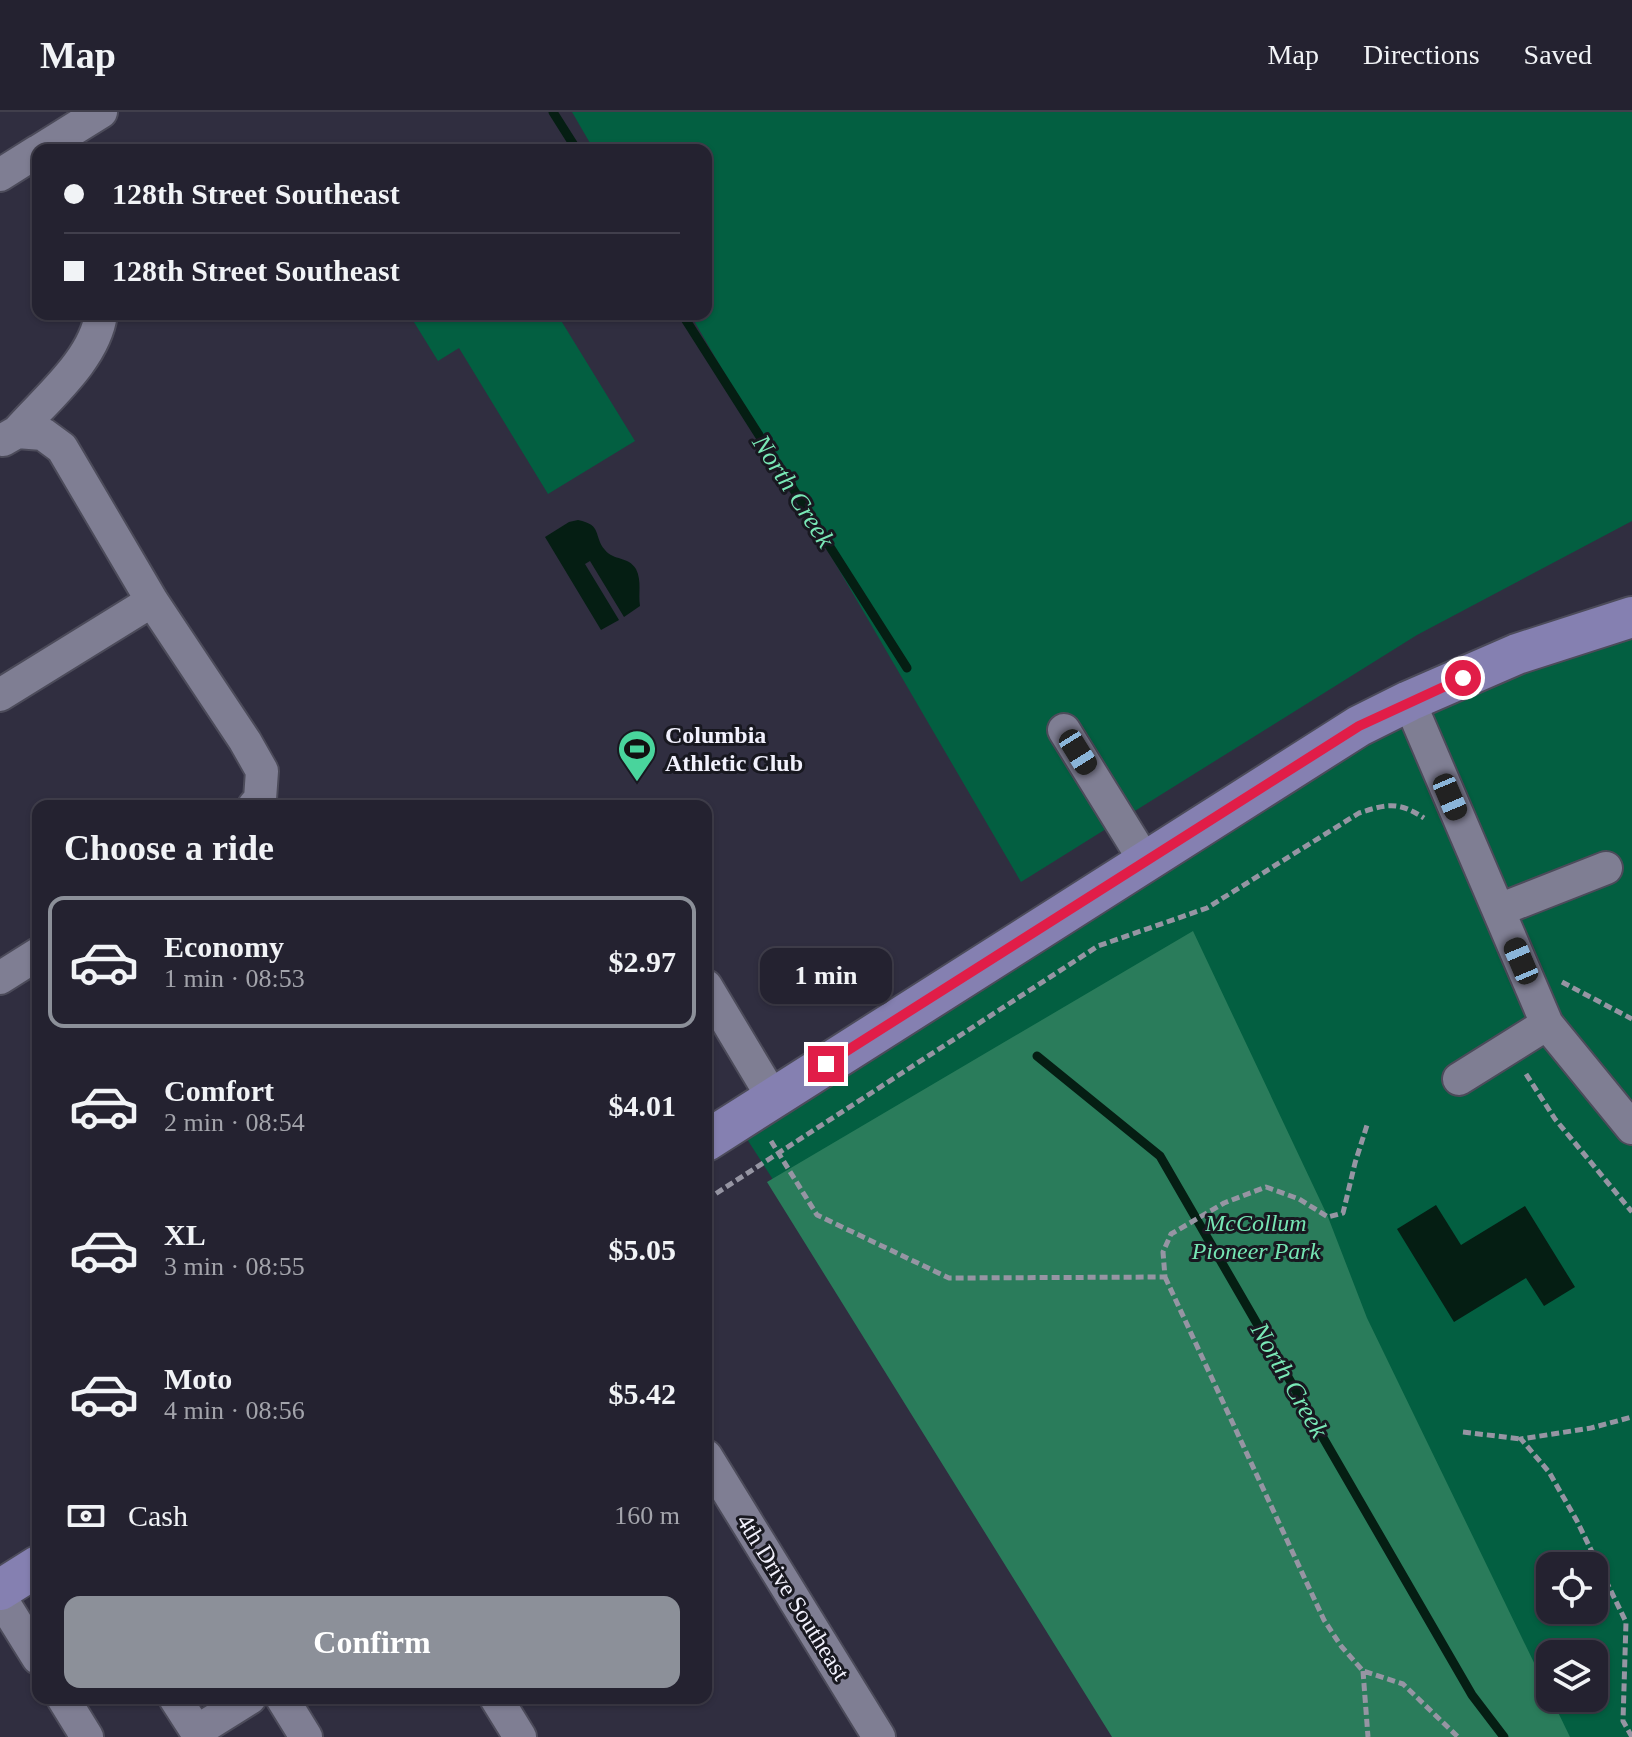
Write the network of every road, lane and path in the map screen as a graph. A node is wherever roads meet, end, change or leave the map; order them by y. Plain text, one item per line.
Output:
1 (101, 112) edge
2 (50, 144) edge
3 (32, 155) edge
4 (0, 175) edge
5 (100, 320) edge
6 (8, 437) edge
7 (152, 601) junction
8 (1632, 617) edge
9 (0, 695) edge
10 (1409, 701) junction
11 (1064, 730) dead end
12 (257, 800) edge
13 (1434, 824) dead end
14 (1145, 861) junction
15 (1606, 868) dead end
16 (1499, 910) junction
17 (32, 958) edge
18 (1521, 961) junction
19 (0, 978) edge
20 (712, 998) edge
21 (1632, 1019) edge
22 (1547, 1024) junction
23 (1518, 1063) dead end
24 (1459, 1079) dead end
25 (763, 1104) junction
26 (1368, 1122) dead end
27 (1632, 1128) edge
28 (712, 1137) edge
29 (780, 1154) junction
30 (712, 1196) edge
31 (1632, 1212) edge
32 (1165, 1277) junction
33 (1632, 1417) edge
34 (1463, 1432) dead end
35 (1521, 1439) junction
36 (712, 1466) edge
37 (32, 1570) edge
38 (0, 1590) edge
39 (0, 1597) edge
40 (32, 1648) edge
41 (1363, 1671) junction
42 (67, 1704) edge
43 (179, 1704) edge
44 (241, 1704) edge
45 (286, 1704) edge
46 (500, 1704) edge
47 (198, 1734) edge
48 (87, 1737) edge
49 (306, 1737) edge
50 (520, 1737) edge
51 (879, 1737) edge
52 (1368, 1737) edge
53 (1458, 1737) edge
54 (1632, 1737) edge

1 - 2 street
3 - 4 street
5 - 6 street
6 - 7 street
7 - 9 street
7 - 12 street
8 - 10 main road
10 - 14 main road
10 - 16 street
11 - 14 street
13 - 29 path
14 - 25 main road
15 - 16 street
16 - 18 street
17 - 19 street
18 - 21 path
18 - 22 street
20 - 25 street
22 - 24 street
22 - 27 street
23 - 31 path
25 - 28 main road
25 - 29 path
26 - 32 path
29 - 30 path
29 - 32 path
32 - 41 path
33 - 35 path
34 - 35 path
35 - 54 path
36 - 51 street, 4th Drive Southeast
37 - 38 main road
39 - 40 street
41 - 52 path
41 - 53 path
42 - 48 street
43 - 47 street
44 - 47 street
45 - 49 street
46 - 50 street

